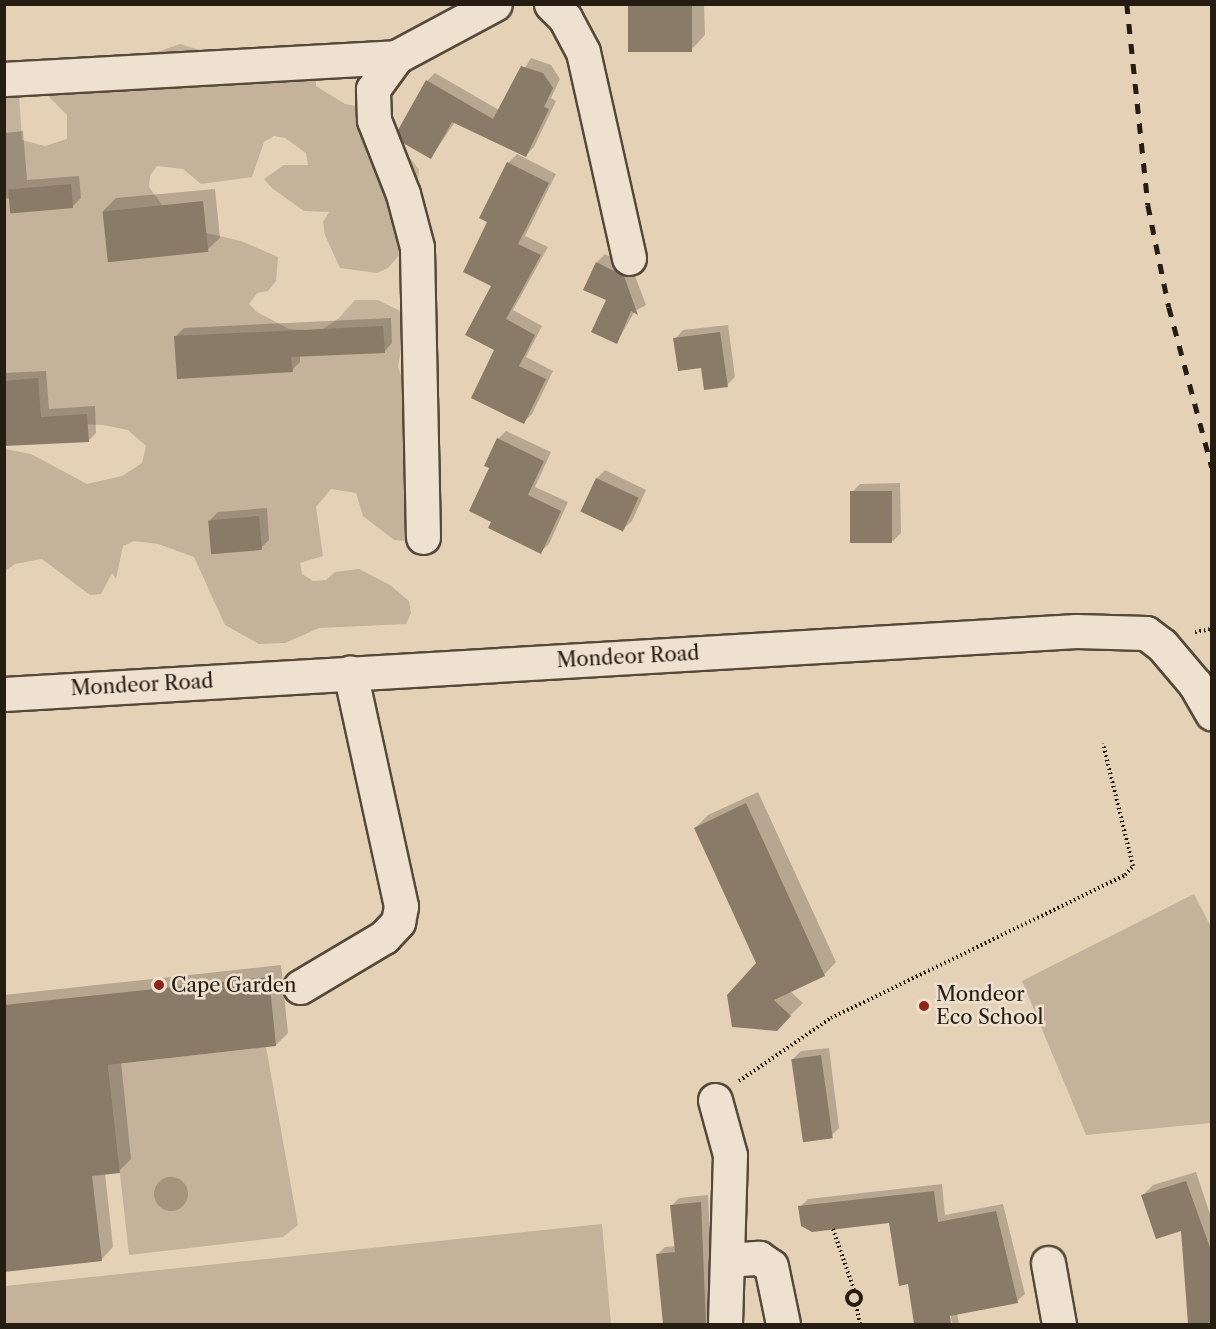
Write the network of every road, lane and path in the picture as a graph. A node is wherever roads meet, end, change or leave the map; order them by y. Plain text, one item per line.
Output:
1 (495, 4) edge
2 (551, 4) edge
3 (396, 57) junction
4 (4, 79) edge
5 (629, 258) dead end
6 (423, 537) dead end
7 (1212, 629) edge
8 (1193, 632) dead end
9 (350, 673) junction
10 (4, 694) edge
11 (1212, 714) edge
12 (1103, 744) dead end
13 (300, 987) dead end
14 (715, 1100) joint
15 (833, 1229) dead end
16 (727, 1260) junction
17 (1048, 1263) dead end
18 (854, 1290) junction
19 (856, 1305) junction
20 (724, 1324) edge
21 (783, 1324) edge
22 (860, 1324) edge
23 (1059, 1324) edge

1 - 3 street
2 - 5 street
3 - 4 street
3 - 6 street
7 - 8 path
9 - 10 street, Mondeor Road
9 - 11 street, Mondeor Road
9 - 13 street
12 - 14 path
14 - 16 street
15 - 18 path
16 - 20 street
16 - 21 street
17 - 23 street
18 - 19 path
18 - 19 path
19 - 22 path

